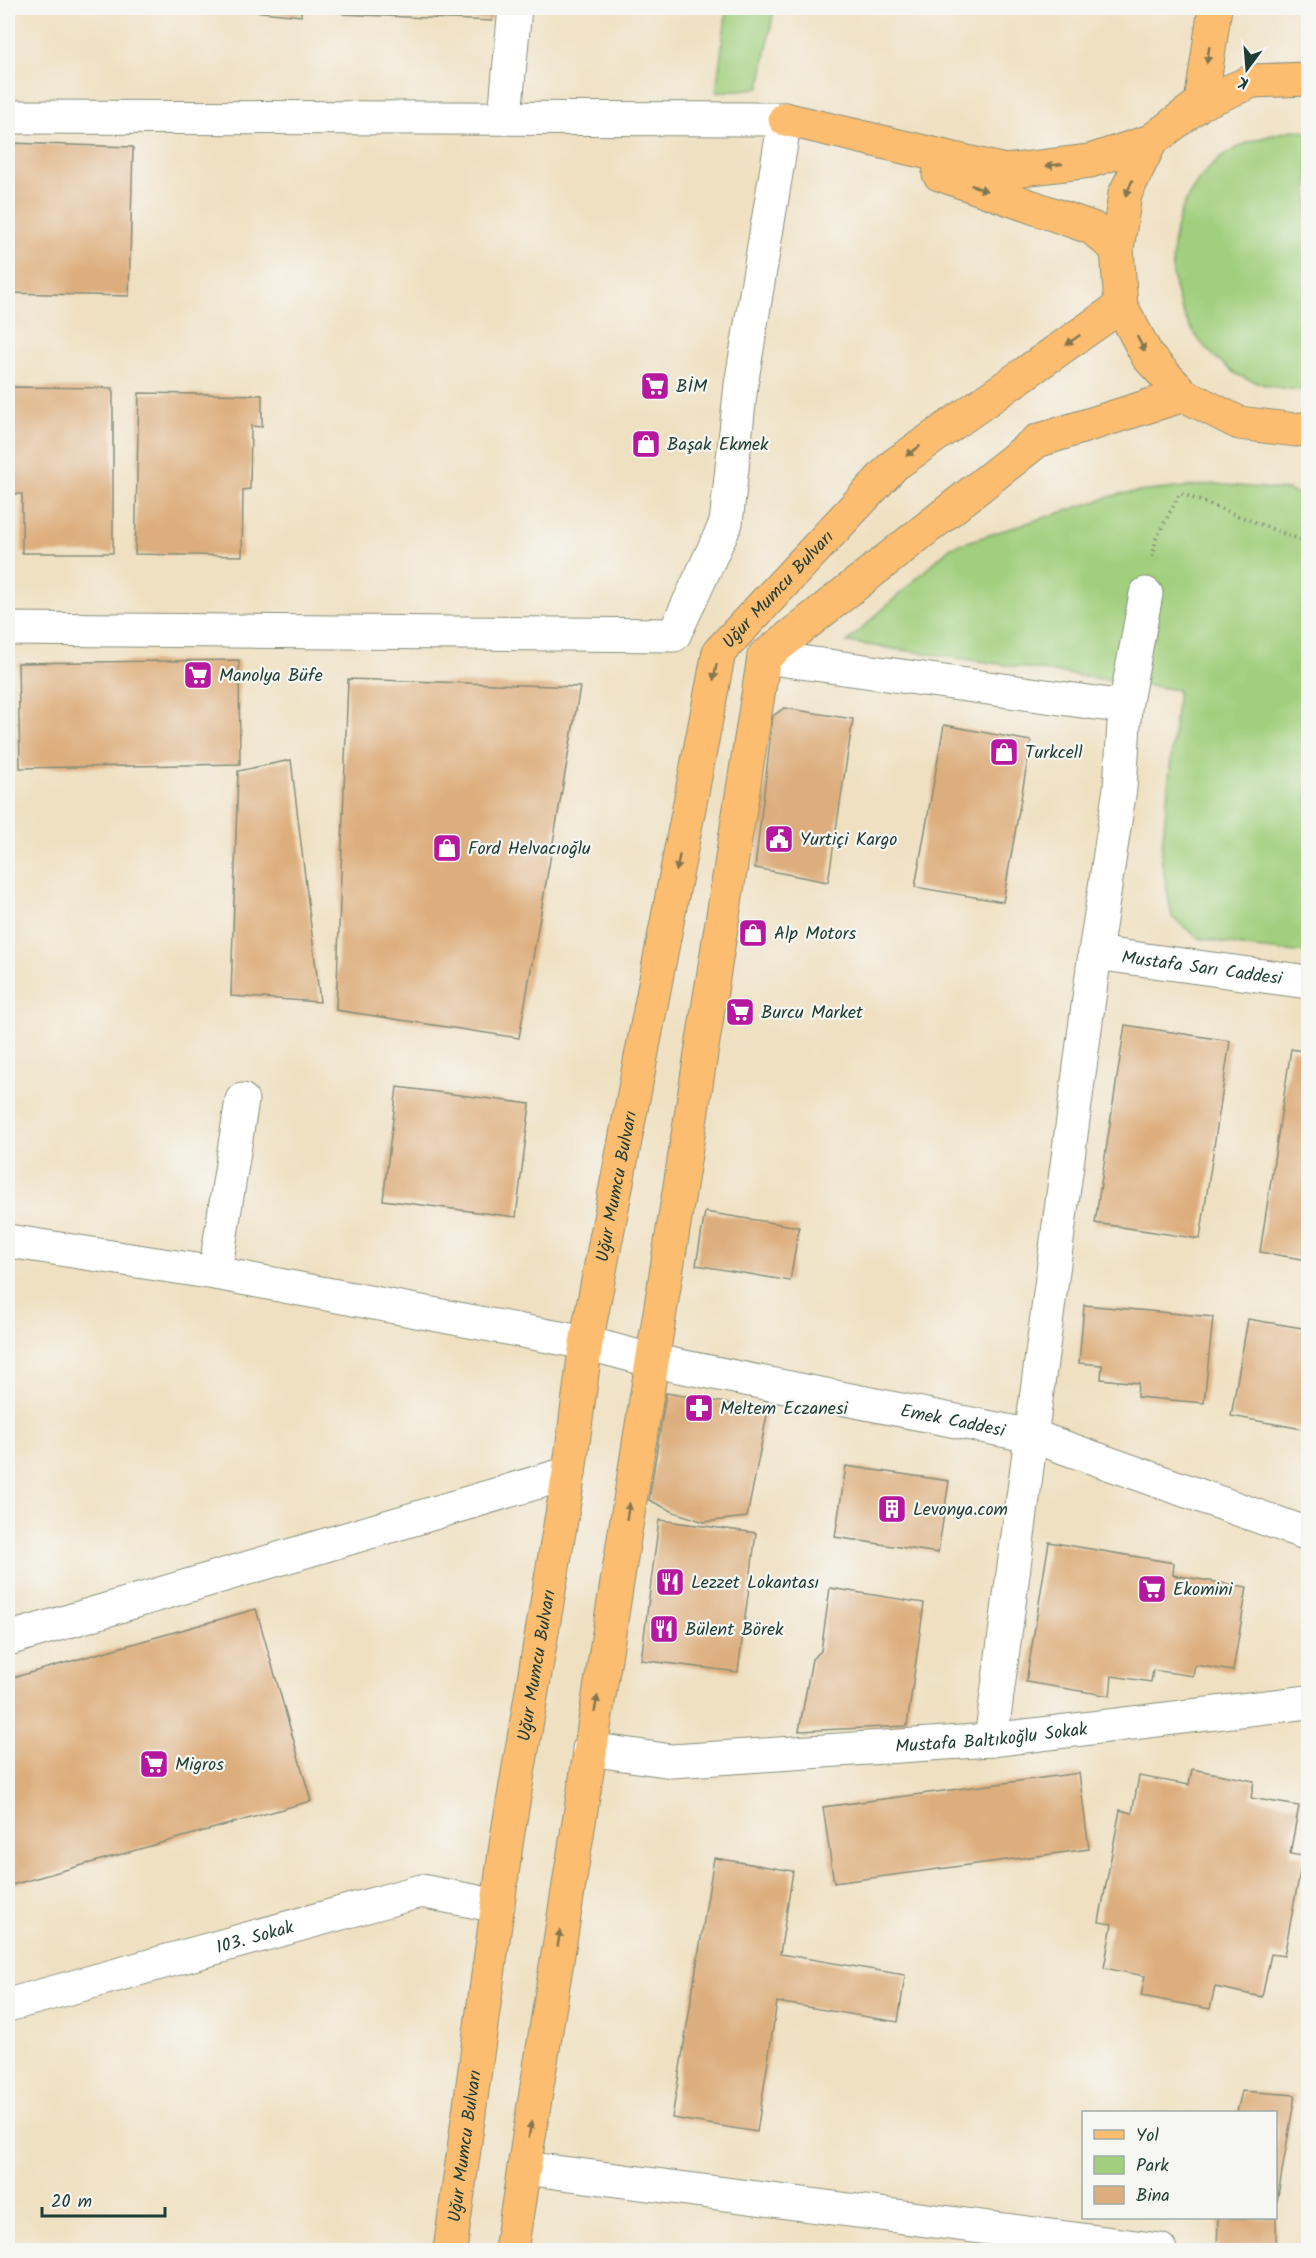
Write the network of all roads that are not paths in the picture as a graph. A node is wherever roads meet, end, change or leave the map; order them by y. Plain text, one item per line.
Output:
1 (515, 8) edge
2 (1215, 8) edge
3 (1308, 79) edge
4 (1201, 103) junction
5 (506, 116) junction
6 (8, 117) edge
7 (785, 119) junction
8 (1151, 141) junction
9 (1117, 249) junction
10 (1121, 306) junction
11 (1184, 395) junction
12 (1308, 428) edge
13 (1146, 594) road end
14 (8, 629) edge
15 (764, 657) junction
16 (1125, 708) junction
17 (1095, 953) junction
18 (1308, 982) edge
19 (242, 1100) dead end
20 (8, 1241) edge
21 (215, 1273) junction
22 (586, 1343) junction
23 (654, 1361) junction
24 (1032, 1436) junction
25 (569, 1473) junction
26 (1308, 1534) edge
27 (8, 1639) edge
28 (1308, 1702) edge
29 (991, 1740) junction
30 (589, 1749) junction
31 (498, 1906) junction
32 (10, 2006) edge
33 (524, 2168) junction
34 (450, 2250) edge
35 (511, 2250) edge
36 (1160, 2250) edge

1 - 5 street
2 -> 4 main road
3 - 4 main road
4 - 8 main road
5 - 6 street
5 - 7 street
8 -> 7 main road
7 -> 9 main road
7 - 14 street
8 -> 9 main road
9 - 10 main road
10 -> 11 main road
10 -> 22 main road, Uğur Mumcu Bulvarı
11 - 12 main road
11 - 15 main road, Uğur Mumcu Bulvarı
13 - 16 street
15 - 16 street
15 - 23 main road, Uğur Mumcu Bulvarı
16 - 17 street
17 - 18 street, Mustafa Sarı Caddesi
17 - 24 street
19 - 21 street
20 - 21 street, Emek Caddesi
21 - 22 street, Emek Caddesi
22 - 23 street, Emek Caddesi
22 - 25 main road, Uğur Mumcu Bulvarı
23 - 24 street, Emek Caddesi
30 -> 23 main road, Uğur Mumcu Bulvarı
24 - 26 street, Emek Caddesi
24 - 29 street
25 - 27 street
25 - 31 main road, Uğur Mumcu Bulvarı
28 - 29 street, Mustafa Baltıkoğlu Sokak
29 - 30 street, Mustafa Baltıkoğlu Sokak
33 -> 30 main road, Uğur Mumcu Bulvarı
31 - 32 street, 103. Sokak
31 - 34 main road, Uğur Mumcu Bulvarı
33 - 35 main road, Uğur Mumcu Bulvarı
33 - 36 street

